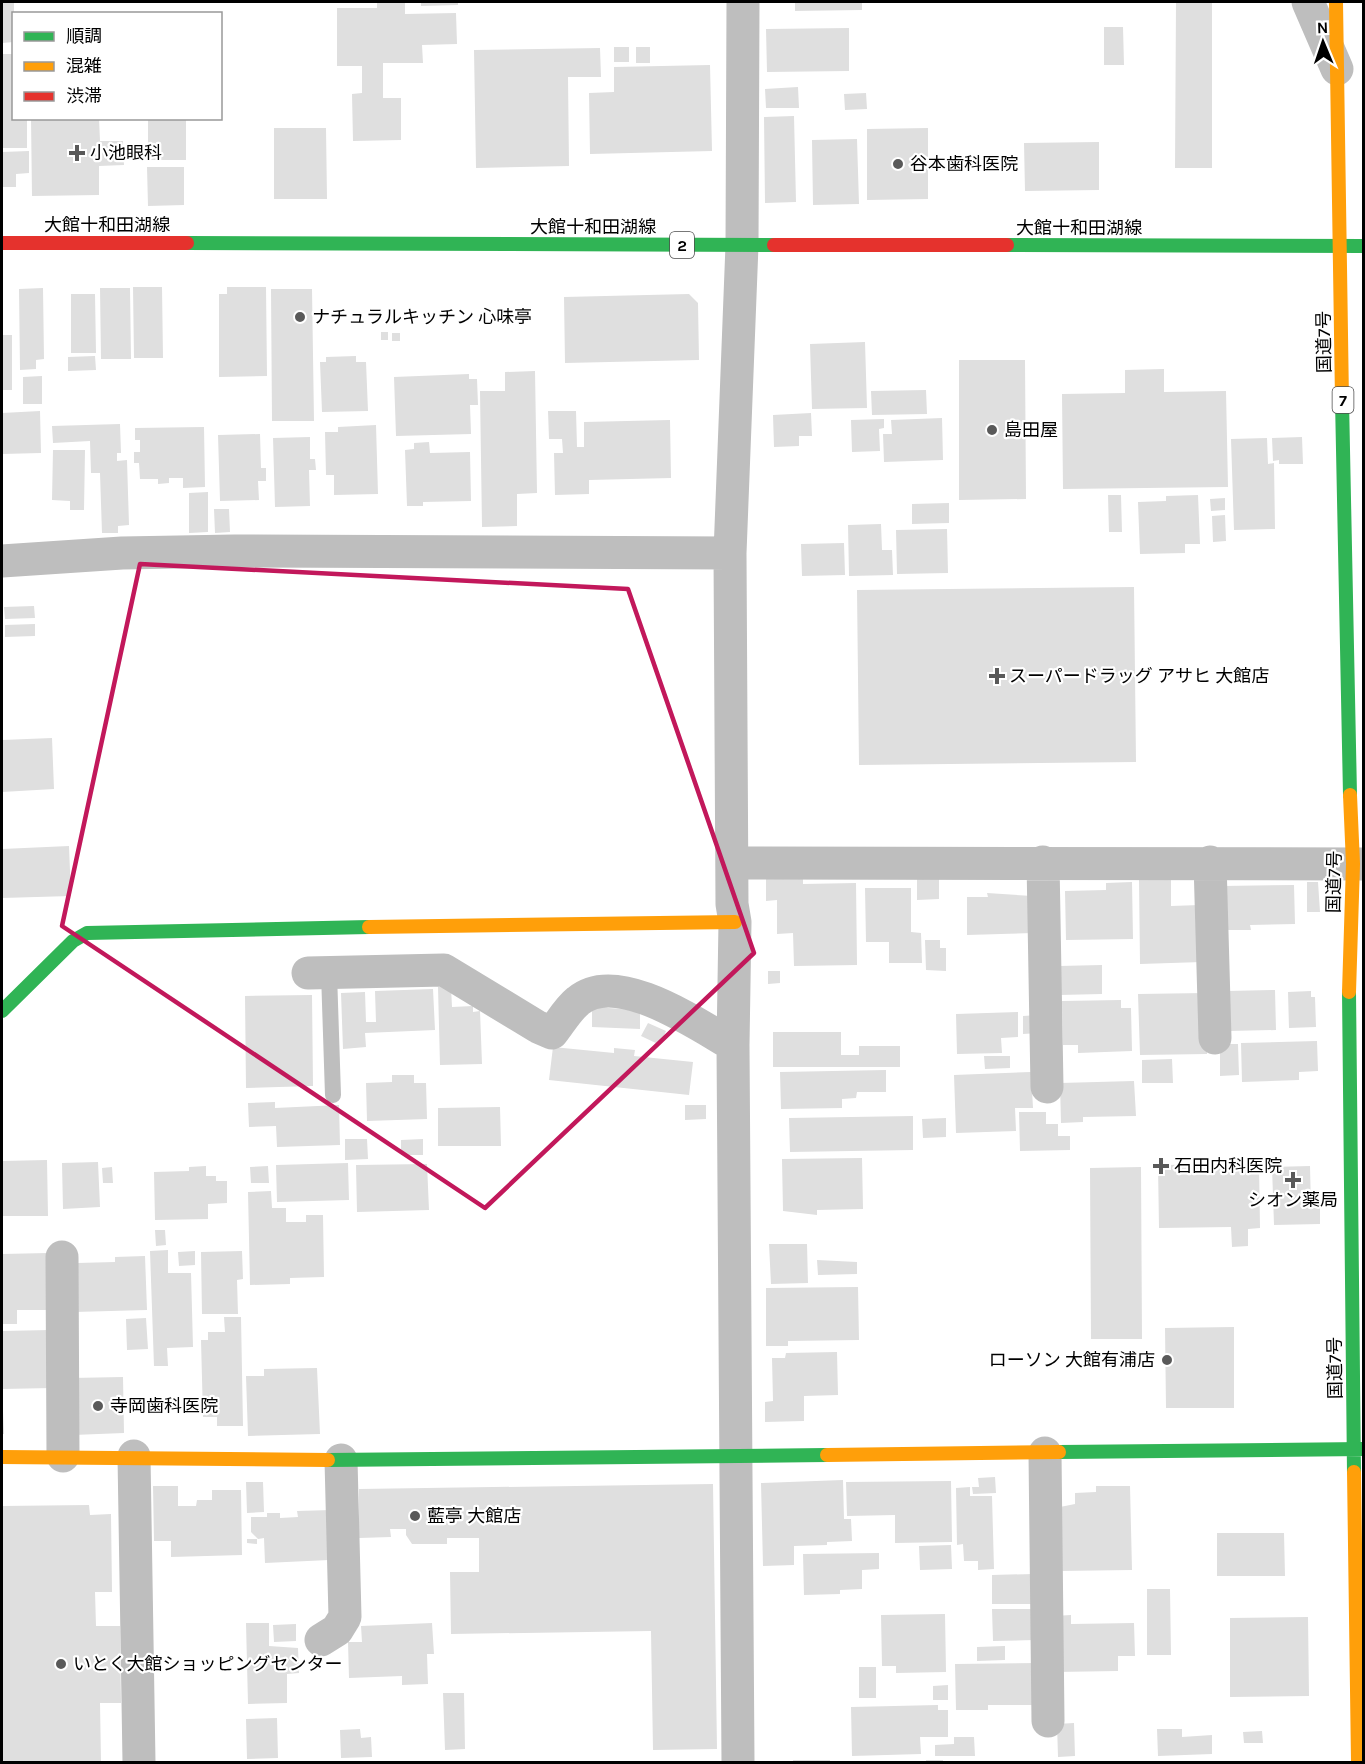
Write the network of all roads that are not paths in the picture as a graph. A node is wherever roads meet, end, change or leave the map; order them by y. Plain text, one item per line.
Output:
1 (742, 2) edge
2 (1308, 2) edge
3 (1336, 2) edge
4 (1337, 69) junction
5 (2, 243) edge
6 (742, 245) junction
7 (1341, 246) junction
8 (1364, 246) edge
9 (730, 553) junction
10 (2, 561) edge
11 (1355, 732) edge
12 (1042, 862) junction
13 (1210, 862) junction
14 (733, 863) junction
15 (1358, 864) edge
16 (735, 922) junction
17 (318, 973) joint
18 (1356, 1007) edge
19 (2, 1011) edge
20 (1215, 1038) dead end
21 (733, 1045) junction
22 (1047, 1087) dead end
23 (333, 1095) dead end
24 (62, 1257) dead end
25 (1359, 1449) edge
26 (1045, 1453) junction
27 (63, 1456) junction
28 (134, 1456) junction
29 (736, 1456) junction
30 (2, 1457) edge
31 (341, 1460) junction
32 (321, 1640) dead end
33 (1048, 1721) dead end
34 (139, 1762) edge
35 (738, 1762) edge
36 (1358, 1762) edge

1 - 6 street
2 - 4 street
3 - 4 main road, 国道7号 / 7
4 - 7 main road, 国道7号 / 7
5 - 6 main road, 大館十和田湖線 / 2
6 - 7 main road, 大館十和田湖線 / 2
6 - 9 street
7 - 8 main road, 大館十和田湖線 / 2
7 - 11 main road, 国道7号 / 7
9 - 10 street
9 - 14 street
11 - 15 main road, 国道7号 / 7
12 - 13 street
12 - 14 street
12 - 22 street
13 - 15 street
13 - 20 street
14 - 16 street
15 - 18 main road, 国道7号 / 7
16 - 19 main road
16 - 21 street
17 - 21 street
17 - 23 lane
18 - 25 main road, 国道7号 / 7
21 - 29 street
24 - 27 street
25 - 26 main road
25 - 36 main road, 国道7号 / 7
26 - 29 main road
26 - 33 street
27 - 28 main road
27 - 30 main road
28 - 31 main road
28 - 34 street
29 - 31 main road
29 - 35 street
31 - 32 street

